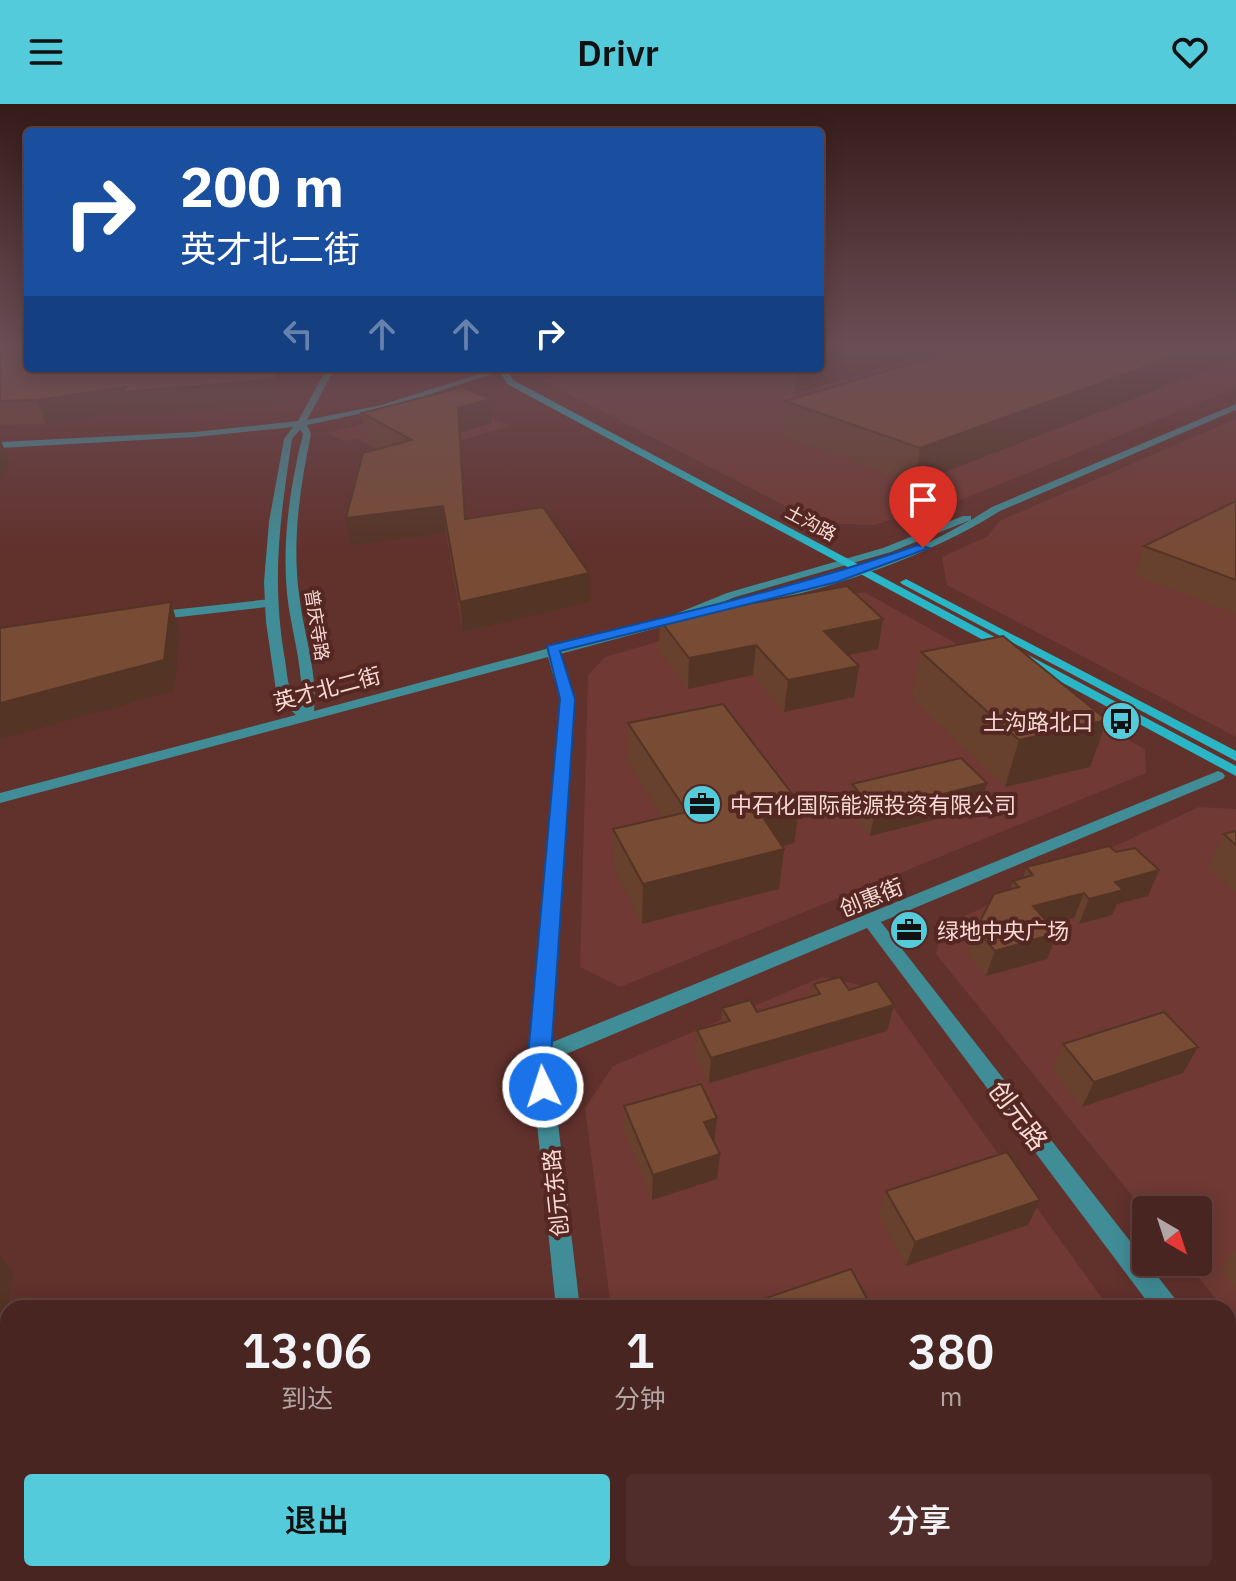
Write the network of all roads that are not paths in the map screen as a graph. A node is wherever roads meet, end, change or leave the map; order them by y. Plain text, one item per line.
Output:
1 (304, 417) edge
2 (332, 417) edge
3 (575, 417) edge
4 (591, 417) edge
5 (1213, 417) edge
6 (301, 423) junction
7 (0, 445) edge
8 (996, 509) junction
9 (846, 562) junction
10 (860, 564) junction
11 (875, 566) junction
12 (271, 603) junction
13 (135, 618) edge
14 (666, 620) junction
15 (552, 649) junction
16 (306, 717) junction
17 (1236, 757) edge
18 (1227, 774) edge
19 (0, 798) edge
20 (871, 921) junction
21 (540, 1056) junction
22 (567, 1300) edge
23 (1161, 1300) edge

1 - 6 street, 普庆寺路
2 - 6 street
3 - 9 main road, 土沟路
4 - 10 main road, 土沟路
5 - 8 street, 英才北二街
6 - 7 street
6 - 12 street, 普庆寺路
6 - 16 street, 普庆寺路
8 - 10 street, 英才北二街
8 - 11 street, 英才北二街
9 - 10 street, 英才北二街
9 - 14 street, 英才北二街
10 - 11 main road, 土沟路
10 - 14 street, 英才北二街
10 - 18 main road, 土沟路
11 - 17 main road, 土沟路
12 - 13 street
12 - 16 street, 普庆寺路
14 - 15 street, 英才北二街
15 - 16 street, 英才北二街
15 - 21 street, 创元东路
16 - 19 street, 英才北二街
18 - 20 street, 创惠街
20 - 21 street, 创惠街
20 - 23 street, 创元路
21 - 22 street, 创元东路

